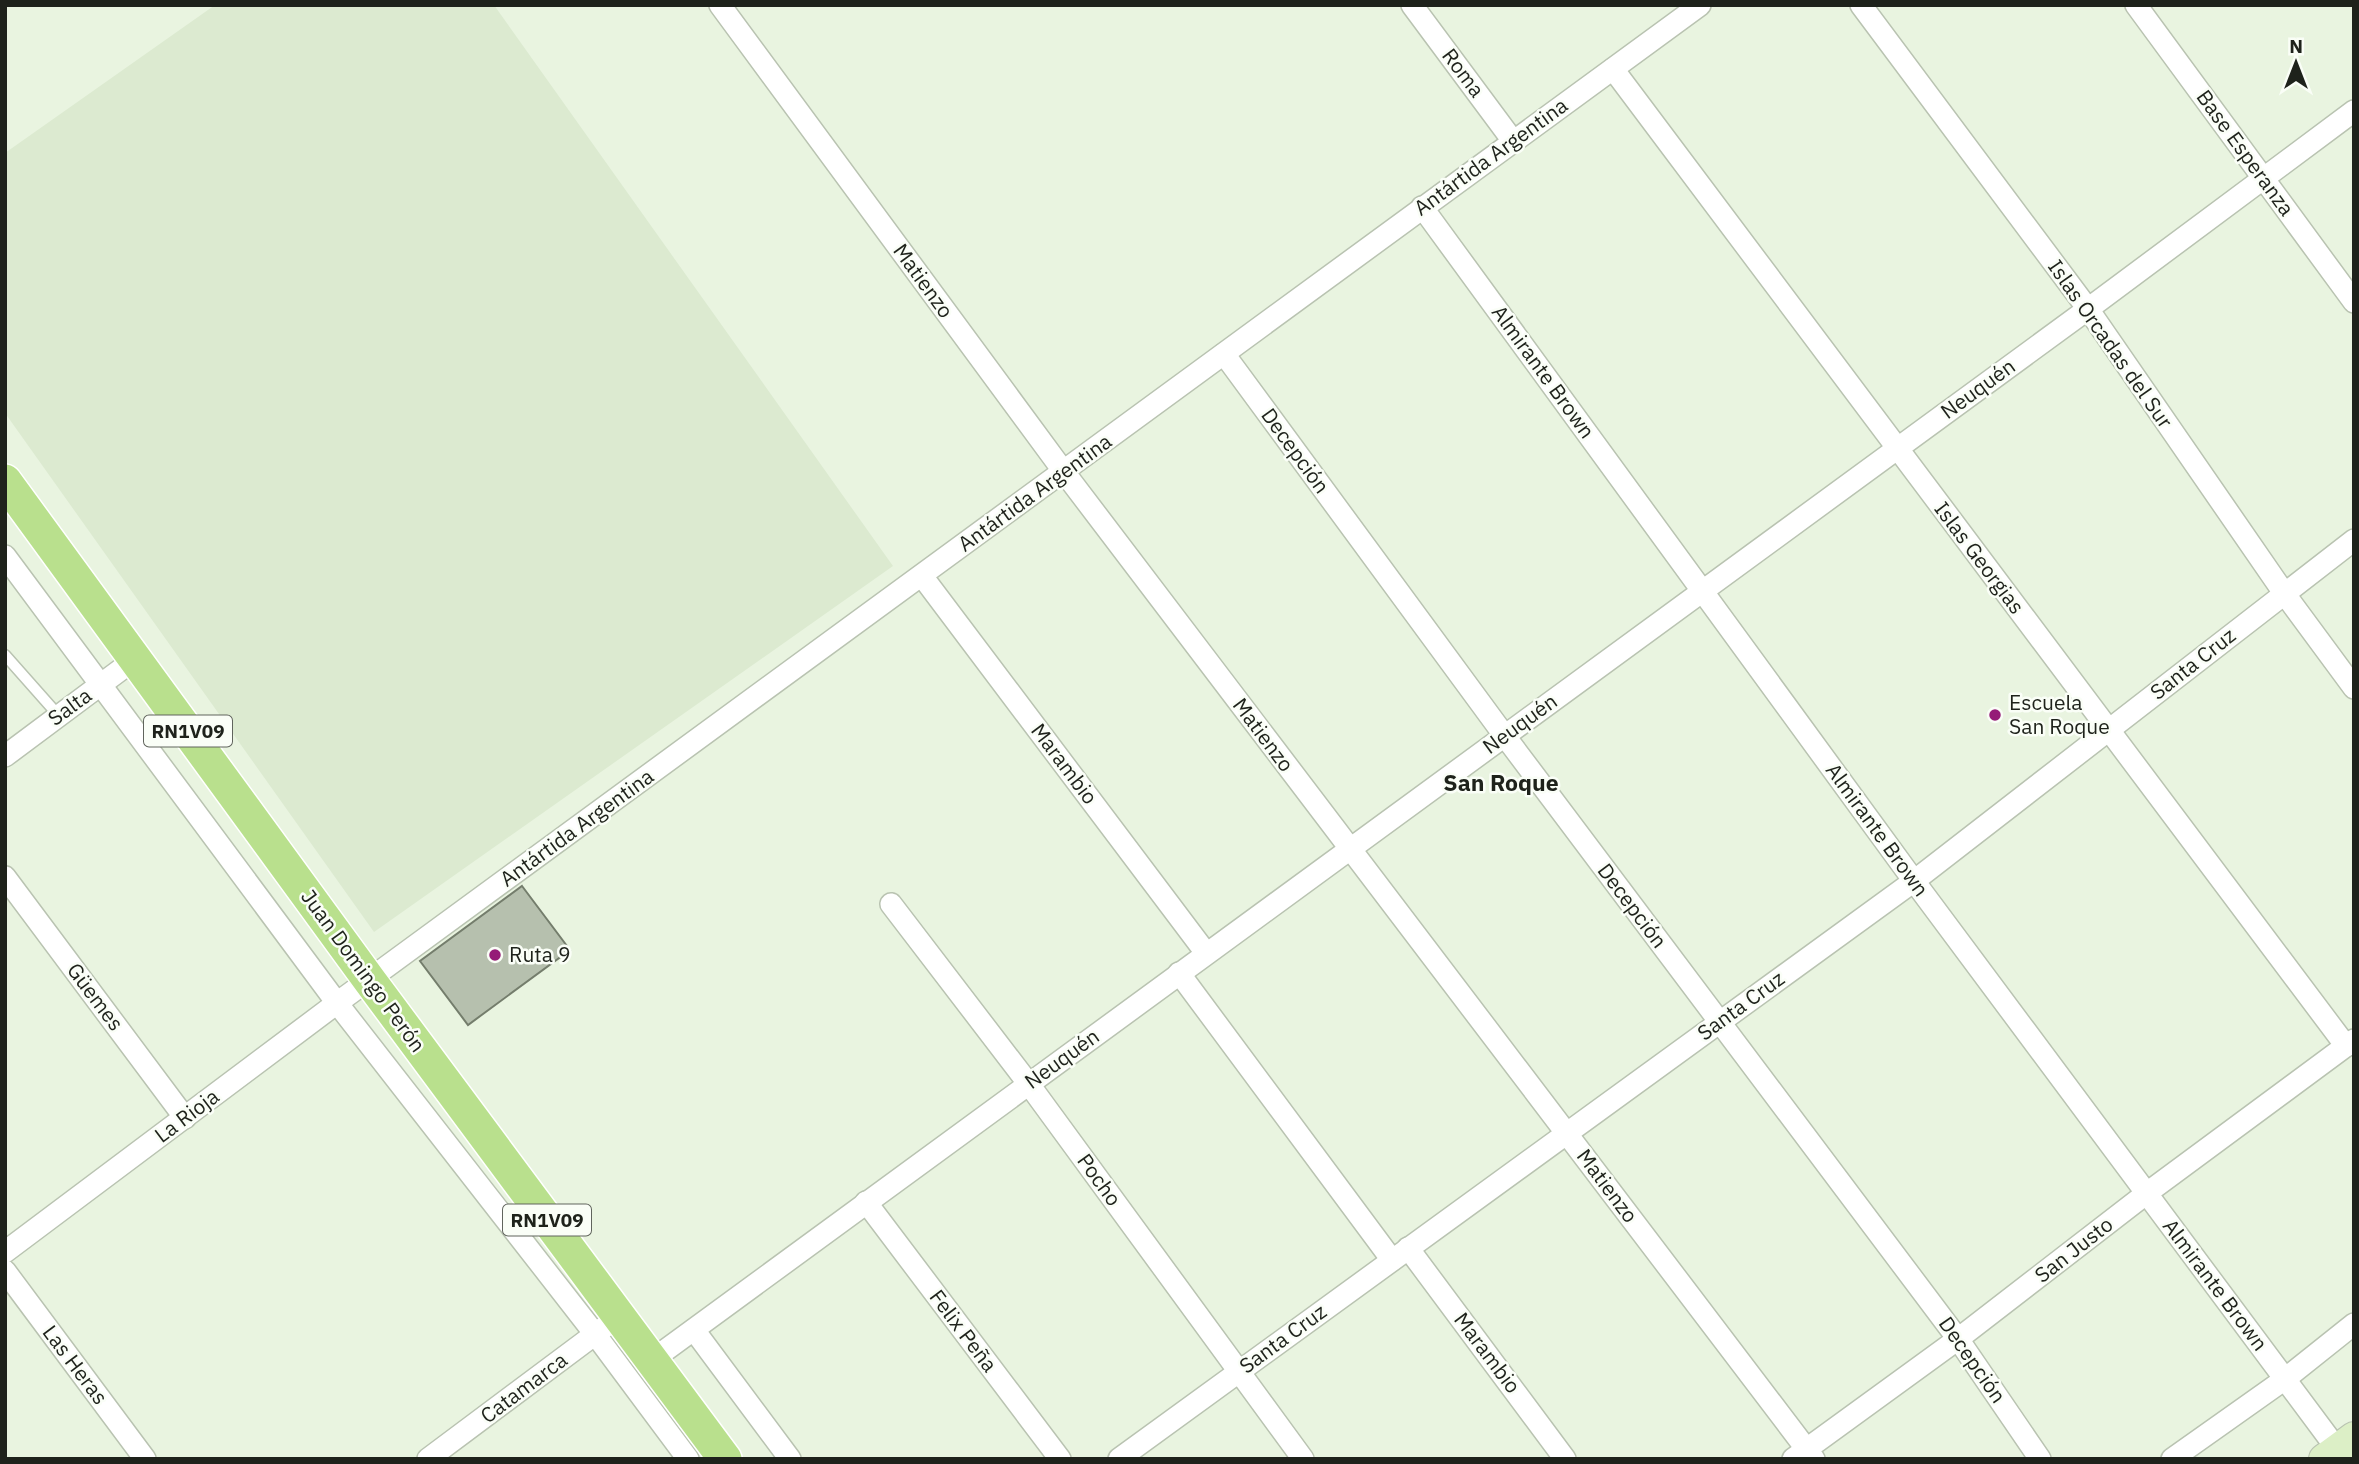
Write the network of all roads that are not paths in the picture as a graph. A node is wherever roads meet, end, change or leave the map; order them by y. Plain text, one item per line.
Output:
1 (720, 5) edge
2 (1412, 5) edge
3 (1700, 5) edge
4 (1860, 5) edge
5 (2136, 5) edge
6 (1613, 69) junction
7 (2354, 111) edge
8 (1513, 141) junction
9 (2263, 177) junction
10 (1422, 207) junction
11 (2354, 302) edge
12 (2088, 309) junction
13 (1224, 354) junction
14 (1897, 448) junction
15 (1064, 472) junction
16 (5, 481) edge
17 (2354, 540) edge
18 (5, 556) edge
19 (922, 576) junction
20 (1701, 590) junction
21 (2284, 593) junction
22 (5, 655) edge
23 (135, 659) junction
24 (101, 685) junction
25 (2354, 688) edge
26 (59, 716) junction
27 (2108, 730) junction
28 (1504, 735) junction
29 (5, 755) edge
30 (1350, 848) junction
31 (5, 877) edge
32 (1914, 881) junction
33 (891, 904) dead end
34 (1206, 953) junction
35 (1179, 974) junction
36 (370, 981) junction
37 (337, 1003) junction
38 (1719, 1023) junction
39 (2350, 1043) edge
40 (1028, 1083) junction
41 (185, 1118) junction
42 (1567, 1133) junction
43 (2147, 1194) junction
44 (866, 1202) junction
45 (5, 1252) edge
46 (1400, 1254) junction
47 (5, 1271) edge
48 (2354, 1324) edge
49 (607, 1325) junction
50 (694, 1330) junction
51 (1958, 1339) junction
52 (652, 1360) junction
53 (1239, 1371) junction
54 (2285, 1379) junction
55 (2338, 1448) edge
56 (1804, 1455) edge
57 (145, 1459) edge
58 (428, 1459) edge
59 (688, 1459) edge
60 (725, 1459) edge
61 (790, 1459) edge
62 (1060, 1459) edge
63 (1119, 1459) edge
64 (1303, 1459) edge
65 (1565, 1459) edge
66 (2040, 1459) edge
67 (2172, 1459) edge

1 - 15 street, Matienzo
2 - 8 street, Roma
3 - 6 street, Antártida Argentina
4 - 12 street, Islas Orcadas del Sur
5 - 9 street, Base Esperanza
6 - 8 street, Antártida Argentina
6 - 14 street, Islas Georgias
7 - 9 street, Neuquén
8 - 10 street, Antártida Argentina
9 - 11 street, Base Esperanza
9 - 12 street, Neuquén
10 - 13 street, Antártida Argentina
10 - 20 street, Almirante Brown
12 - 14 street, Neuquén
12 - 21 street, Islas Orcadas del Sur
13 - 15 street, Antártida Argentina
13 - 28 street, Decepción
14 - 20 street, Neuquén
14 - 27 street, Islas Georgias
15 - 19 street, Antártida Argentina
15 - 30 street, Matienzo
16 - 23 main road, Juan Domingo Perón / RN1V09
17 - 21 street, Santa Cruz
18 - 24 street, Juan Domingo Perón
19 - 34 street, Marambio
19 - 36 street, Antártida Argentina
20 - 28 street, Neuquén
20 - 32 street, Almirante Brown
21 - 25 street, Islas Orcadas del Sur
21 - 27 street, Santa Cruz
22 - 26 lane
23 - 24 street, Salta
23 - 36 main road, Juan Domingo Perón / RN1V09
24 - 26 street, Salta
24 - 37 street, Juan Domingo Perón
26 - 29 street, Salta
27 - 32 street, Santa Cruz
27 - 39 street, Islas Georgias
28 - 30 street, Neuquén
28 - 38 street, Decepción
30 - 34 street, Neuquén
30 - 42 street, Matienzo
31 - 41 street, Güemes
32 - 38 street, Santa Cruz
32 - 43 street, Almirante Brown
33 - 40 street, Pocho
34 - 35 street, Neuquén
35 - 40 street, Neuquén
35 - 46 street, Marambio
36 - 37 street, La Rioja
36 - 49 main road, Juan Domingo Perón / RN1V09
37 - 41 street, La Rioja
37 - 49 street, Juan Domingo Perón
38 - 42 street, Santa Cruz
38 - 51 street, Decepción
39 - 43 street, San Justo
40 - 44 street, Neuquén
40 - 53 street, Pocho
41 - 45 street, La Rioja
42 - 46 street, Santa Cruz
42 - 56 street, Matienzo
43 - 51 street, San Justo
43 - 54 street, Almirante Brown
44 - 50 street, Neuquén
44 - 62 street, Felix Peña
46 - 53 street, Santa Cruz
46 - 65 street, Marambio
47 - 57 street, Las Heras
48 - 54 street
49 - 52 main road, Juan Domingo Perón / RN1V09
49 - 58 street, Catamarca
49 - 59 street, Juan Domingo Perón
50 - 52 street, Neuquén
50 - 61 street
51 - 56 street, San Justo
51 - 66 street, Decepción
52 - 60 main road, Juan Domingo Perón / RN1V09
53 - 63 street, Santa Cruz
53 - 64 street, Pocho
54 - 55 street, Almirante Brown
54 - 67 street

